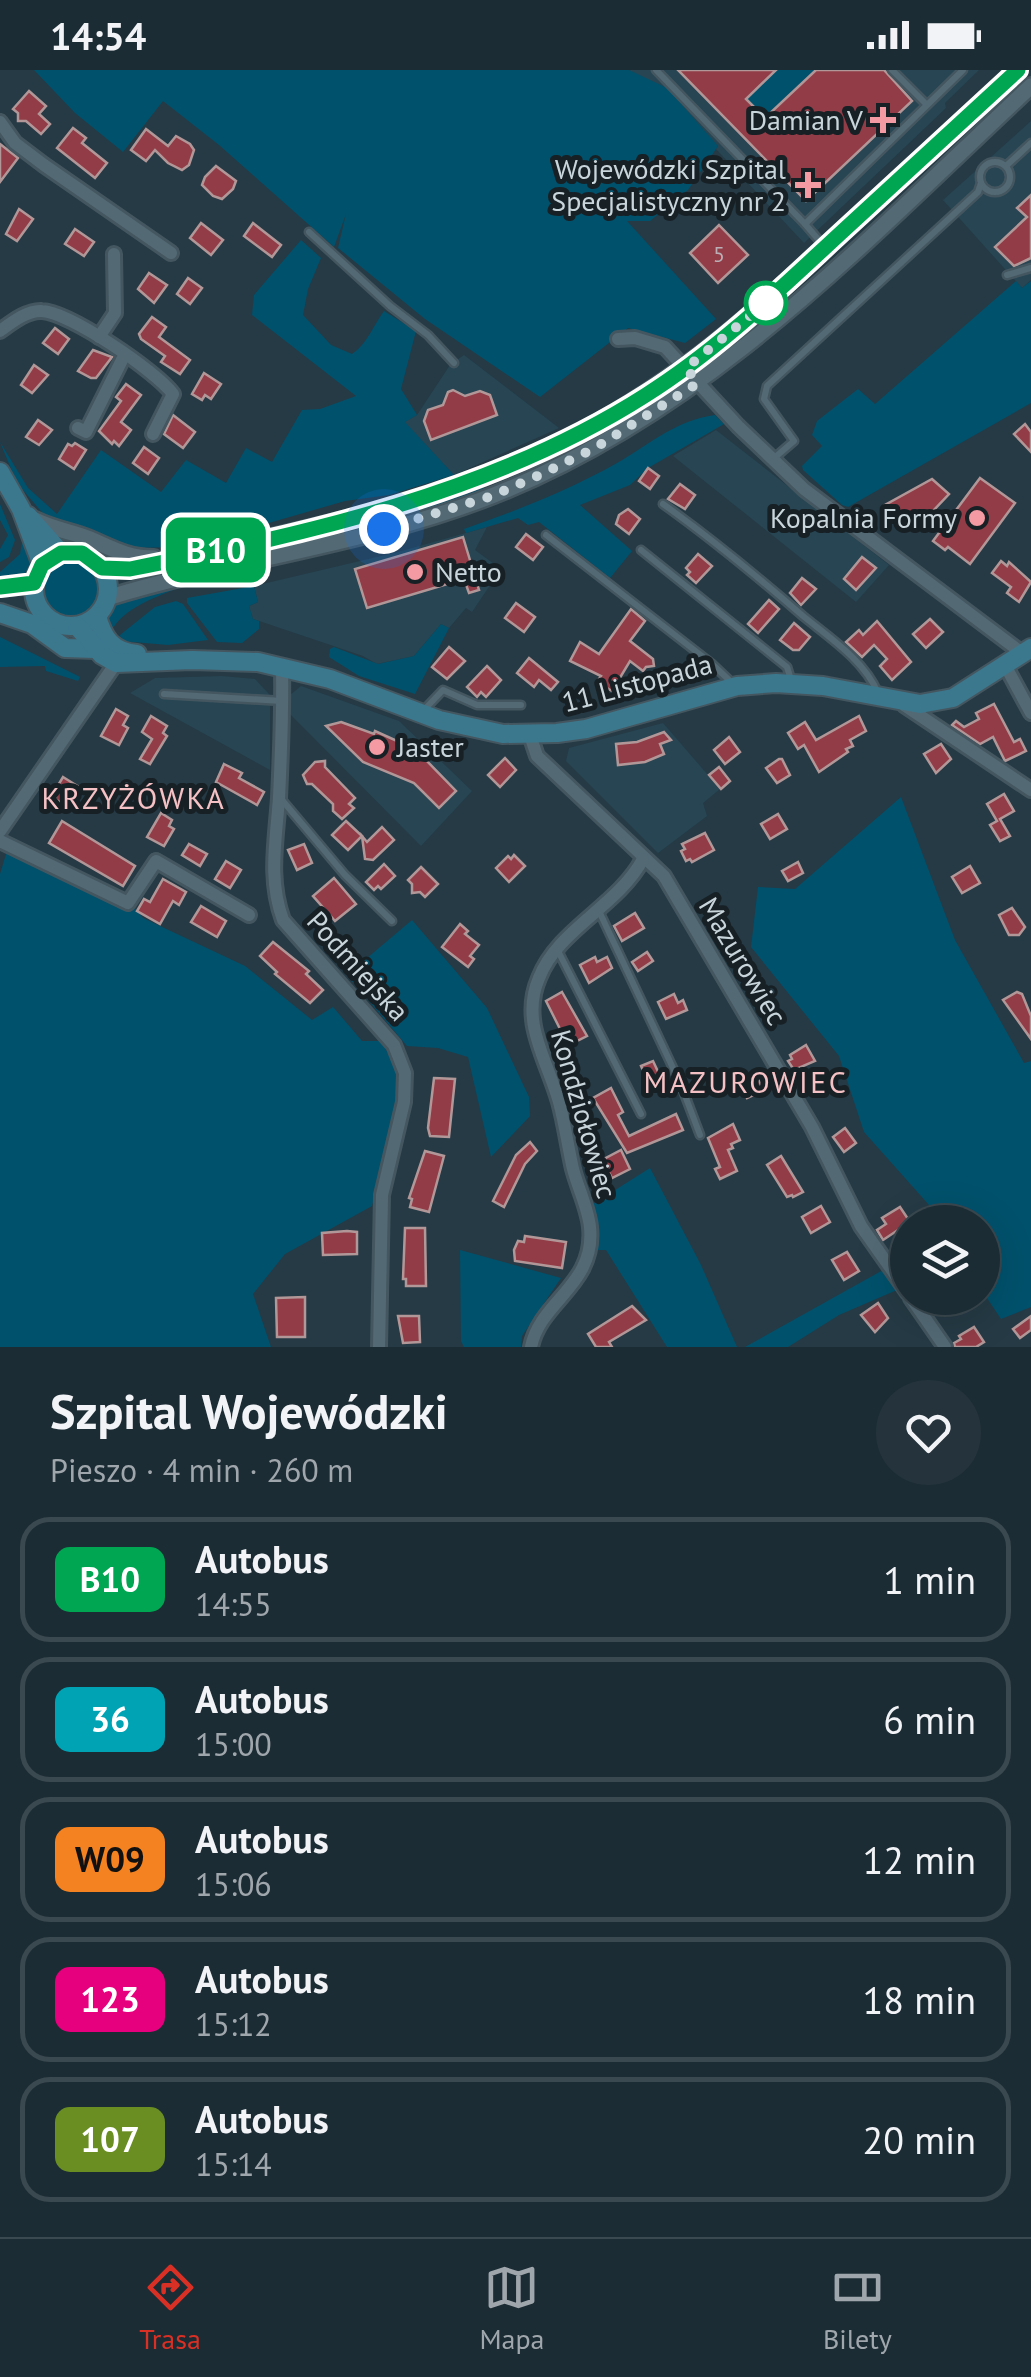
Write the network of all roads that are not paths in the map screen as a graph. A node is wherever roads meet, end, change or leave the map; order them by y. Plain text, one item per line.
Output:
1 (656, 70) edge
2 (892, 70) edge
3 (962, 70) edge
4 (1018, 70) edge
5 (1031, 86) edge
6 (926, 104) junction
7 (0, 122) edge
8 (1031, 143) edge
9 (1006, 166) junction
10 (981, 183) junction
11 (805, 224) junction
12 (309, 232) dead end
13 (826, 248) junction
14 (171, 252) dead end
15 (114, 254) dead end
16 (1031, 268) edge
17 (1007, 274) dead end
18 (0, 331) edge
19 (99, 337) junction
20 (618, 339) dead end
21 (125, 354) junction
22 (454, 363) dead end
23 (686, 368) junction
24 (698, 383) junction
25 (78, 428) dead end
26 (152, 434) dead end
27 (772, 460) junction
28 (0, 472) edge
29 (663, 504) dead end
30 (25, 513) junction
31 (546, 535) dead end
32 (641, 550) dead end
33 (61, 553) junction
34 (188, 556) junction
35 (42, 565) junction
36 (102, 568) junction
37 (34, 583) junction
38 (0, 587) edge
39 (107, 598) junction
40 (38, 606) junction
41 (0, 609) edge
42 (98, 616) junction
43 (77, 626) junction
44 (96, 649) junction
45 (1027, 651) edge
46 (192, 660) junction
47 (116, 663) junction
48 (1005, 665) junction
49 (282, 667) junction
50 (792, 684) junction
51 (730, 688) junction
52 (164, 694) dead end
53 (880, 699) junction
54 (282, 700) junction
55 (901, 702) junction
56 (521, 704) dead end
57 (422, 713) junction
58 (1031, 713) edge
59 (530, 734) junction
60 (1031, 790) edge
61 (279, 797) junction
62 (0, 832) edge
63 (0, 841) edge
64 (643, 859) junction
65 (598, 910) junction
66 (249, 915) dead end
67 (392, 921) dead end
68 (557, 949) junction
69 (641, 1114) dead end
70 (700, 1135) dead end
71 (890, 1268) edge
72 (923, 1315) edge
73 (379, 1347) edge
74 (531, 1347) edge
75 (945, 1347) edge

1 - 11 lane
2 - 6 lane
3 - 6 lane
4 - 13 street
5 - 24 street
6 - 11 lane
7 - 14 street
8 - 9 lane
9 - 10 lane
9 - 10 lane
10 - 27 lane
11 - 13 lane
12 - 22 lane
13 - 23 street
15 - 19 street
16 - 17 lane
18 - 19 street
19 - 21 street
20 - 23 street
21 - 25 street
21 - 26 street
23 - 24 street
23 - 34 street
24 - 27 street
24 - 39 street
27 - 45 street
28 - 30 main road
29 - 53 lane
30 - 33 main road
30 - 34 street
30 - 35 main road
31 - 51 lane
32 - 50 lane
33 - 35 main road
33 - 36 main road
34 - 36 street
35 - 37 main road
36 - 39 main road
37 - 38 main road
37 - 40 main road
39 - 42 main road
40 - 41 main road
40 - 43 main road
41 - 44 main road
42 - 43 main road
42 - 46 main road, 11 Listopada
43 - 44 main road
44 - 47 main road
45 - 48 main road, 11 Listopada
46 - 47 main road, 11 Listopada
46 - 49 main road, 11 Listopada
47 - 62 street
48 - 55 main road, 11 Listopada
48 - 58 street
49 - 54 street, Podmiejska
49 - 57 main road, 11 Listopada
50 - 51 main road, 11 Listopada
50 - 53 main road, 11 Listopada
51 - 59 main road, 11 Listopada
52 - 54 lane
53 - 55 main road, 11 Listopada
54 - 61 street, Podmiejska
55 - 60 street
56 - 57 lane
57 - 59 main road, 11 Listopada
59 - 64 street, Mazurowiec
61 - 67 lane, Podmiejska
61 - 73 street, Podmiejska
63 - 66 street
64 - 65 street, Kondziołowiec
64 - 71 street, Mazurowiec
65 - 68 street, Kondziołowiec
65 - 70 lane
68 - 69 lane
68 - 74 street, Kondziołowiec
72 - 75 street, Mazurowiec

